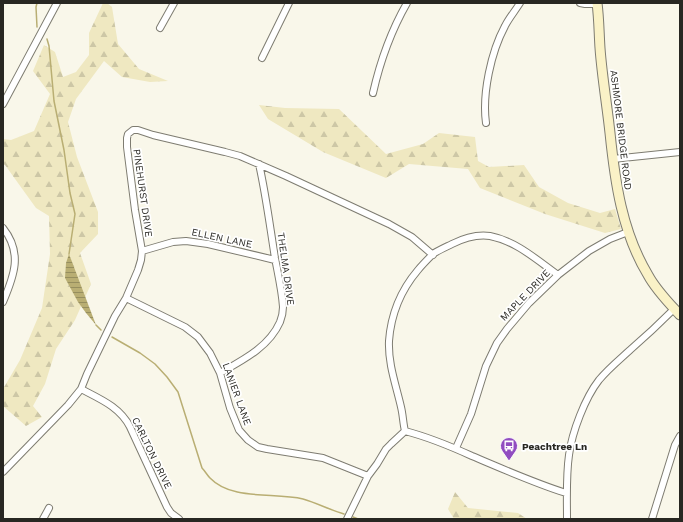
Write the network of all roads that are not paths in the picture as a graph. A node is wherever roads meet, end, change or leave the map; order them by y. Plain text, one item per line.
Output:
1 (57, 3) edge
2 (174, 3) edge
3 (289, 3) edge
4 (407, 3) edge
5 (520, 3) edge
6 (580, 3) edge
7 (597, 3) edge
8 (160, 28) dead end
9 (262, 58) dead end
10 (373, 93) dead end
11 (3, 104) edge
12 (486, 123) dead end
13 (680, 152) edge
14 (613, 159) junction
15 (259, 164) junction
16 (3, 228) edge
17 (628, 232) junction
18 (142, 251) junction
19 (433, 255) junction
20 (275, 260) junction
21 (558, 275) junction
22 (126, 298) junction
23 (3, 302) edge
24 (677, 312) edge
25 (220, 373) junction
26 (81, 389) junction
27 (405, 431) junction
28 (680, 436) edge
29 (456, 448) junction
30 (3, 472) edge
31 (368, 476) junction
32 (566, 493) junction
33 (49, 508) dead end
34 (43, 519) edge
35 (179, 519) edge
36 (347, 519) edge
37 (567, 519) edge
38 (652, 519) edge

1 - 11 street
2 - 8 street
3 - 9 street
4 - 10 street
5 - 12 street
6 - 7 street
7 - 14 main road, ASHMORE BRIDGE ROAD
13 - 14 street
14 - 17 main road, ASHMORE BRIDGE ROAD
15 - 18 street, PINEHURST DRIVE
15 - 19 street, PINEHURST DRIVE
15 - 20 street, THELMA DRIVE
16 - 23 street
17 - 21 street, MAPLE DRIVE
17 - 24 main road, ASHMORE BRIDGE ROAD
18 - 20 street, ELLEN LANE
18 - 22 street, PINEHURST DRIVE
19 - 21 street
19 - 27 street
20 - 25 street, THELMA DRIVE
21 - 29 street, MAPLE DRIVE
22 - 25 street, LANIER LANE
22 - 26 street, PINEHURST DRIVE
24 - 32 street
25 - 31 street, LANIER LANE
26 - 30 street, PINEHURST DRIVE
26 - 35 street, CARLTON DRIVE
27 - 29 street
27 - 31 street
28 - 38 street
29 - 32 street
31 - 36 street
32 - 37 street
33 - 34 street

